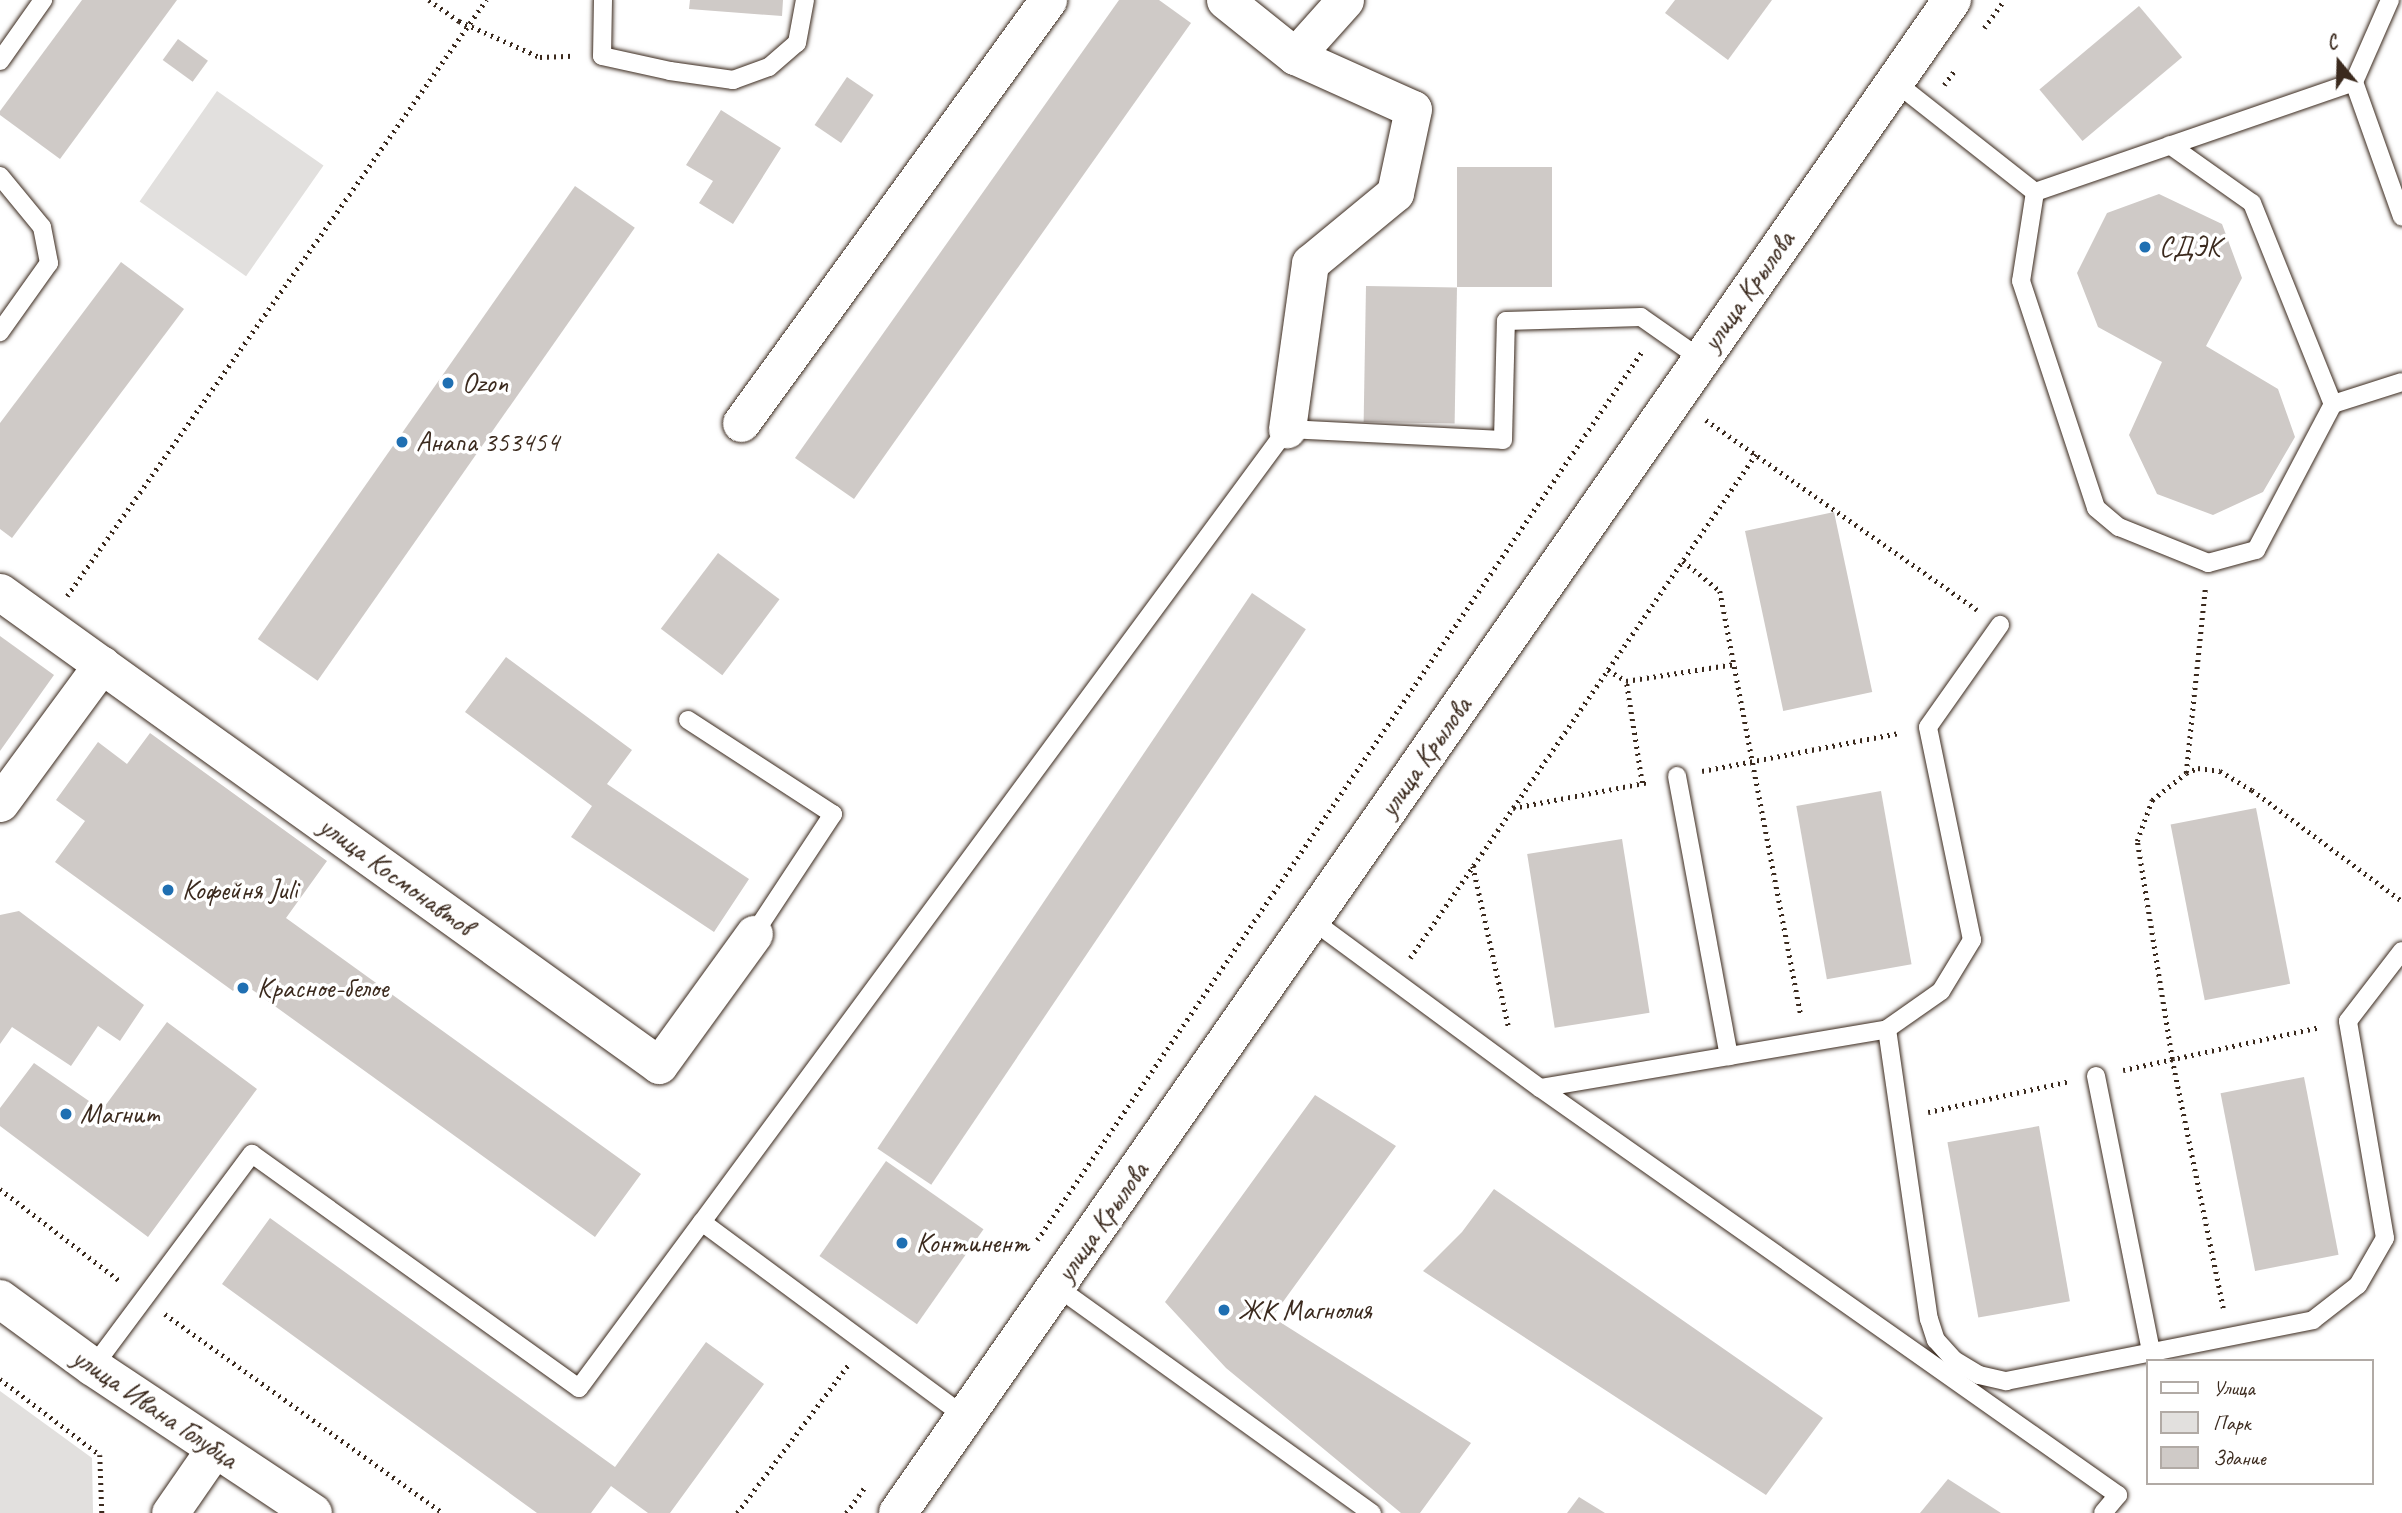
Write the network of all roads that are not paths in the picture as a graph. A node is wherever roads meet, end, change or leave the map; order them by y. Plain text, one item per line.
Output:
1 (43, 0) edge
2 (603, 0) edge
3 (805, 0) edge
4 (1048, 0) edge
5 (1225, 0) edge
6 (1345, 0) edge
7 (1952, 0) edge
8 (2390, 0) edge
9 (1295, 56) junction
10 (0, 61) edge
11 (1895, 82) junction
12 (2354, 82) junction
13 (2170, 145) junction
14 (0, 176) edge
15 (2035, 192) junction
16 (2402, 217) edge
17 (0, 332) edge
18 (1700, 359) junction
19 (2402, 382) edge
20 (2333, 404) junction
21 (741, 423) dead end
22 (1287, 429) junction
23 (0, 592) edge
24 (2000, 625) road end
25 (102, 664) junction
26 (688, 720) dead end
27 (1677, 776) road end
28 (0, 803) edge
29 (1312, 920) junction
30 (754, 934) joint
31 (2402, 951) edge
32 (1887, 1029) junction
33 (1729, 1056) junction
34 (2096, 1076) dead end
35 (1541, 1088) junction
36 (702, 1222) junction
37 (1057, 1287) junction
38 (0, 1299) edge
39 (2151, 1352) junction
40 (93, 1367) junction
41 (966, 1417) junction
42 (215, 1448) junction
43 (170, 1513) edge
44 (313, 1513) edge
45 (898, 1513) edge
46 (1372, 1513) edge
47 (2103, 1513) edge

1 - 10 lane
2 - 3 lane
4 - 21 street
5 - 9 street
6 - 9 street
7 - 11 street, улица Крылова
8 - 12 lane
9 - 22 street
11 - 15 lane
11 - 18 street, улица Крылова
12 - 13 lane
12 - 16 lane
13 - 15 lane
13 - 20 lane
14 - 17 lane
15 - 20 lane
18 - 22 lane
18 - 29 street, улица Крылова
19 - 20 lane
22 - 36 lane
23 - 25 street, улица Космонавтов
24 - 32 lane
25 - 28 street
25 - 30 street, улица Космонавтов
26 - 30 lane
27 - 33 lane
29 - 35 lane
29 - 37 street, улица Крылова
31 - 39 lane
32 - 33 lane
32 - 39 lane
33 - 35 lane
34 - 39 lane
35 - 47 lane
36 - 40 lane
36 - 41 lane
37 - 41 street, улица Крылова
37 - 46 lane
38 - 40 street, улица Ивана Голубца
40 - 42 street, улица Ивана Голубца
41 - 45 street, улица Крылова
42 - 43 street
42 - 44 street, улица Ивана Голубца

